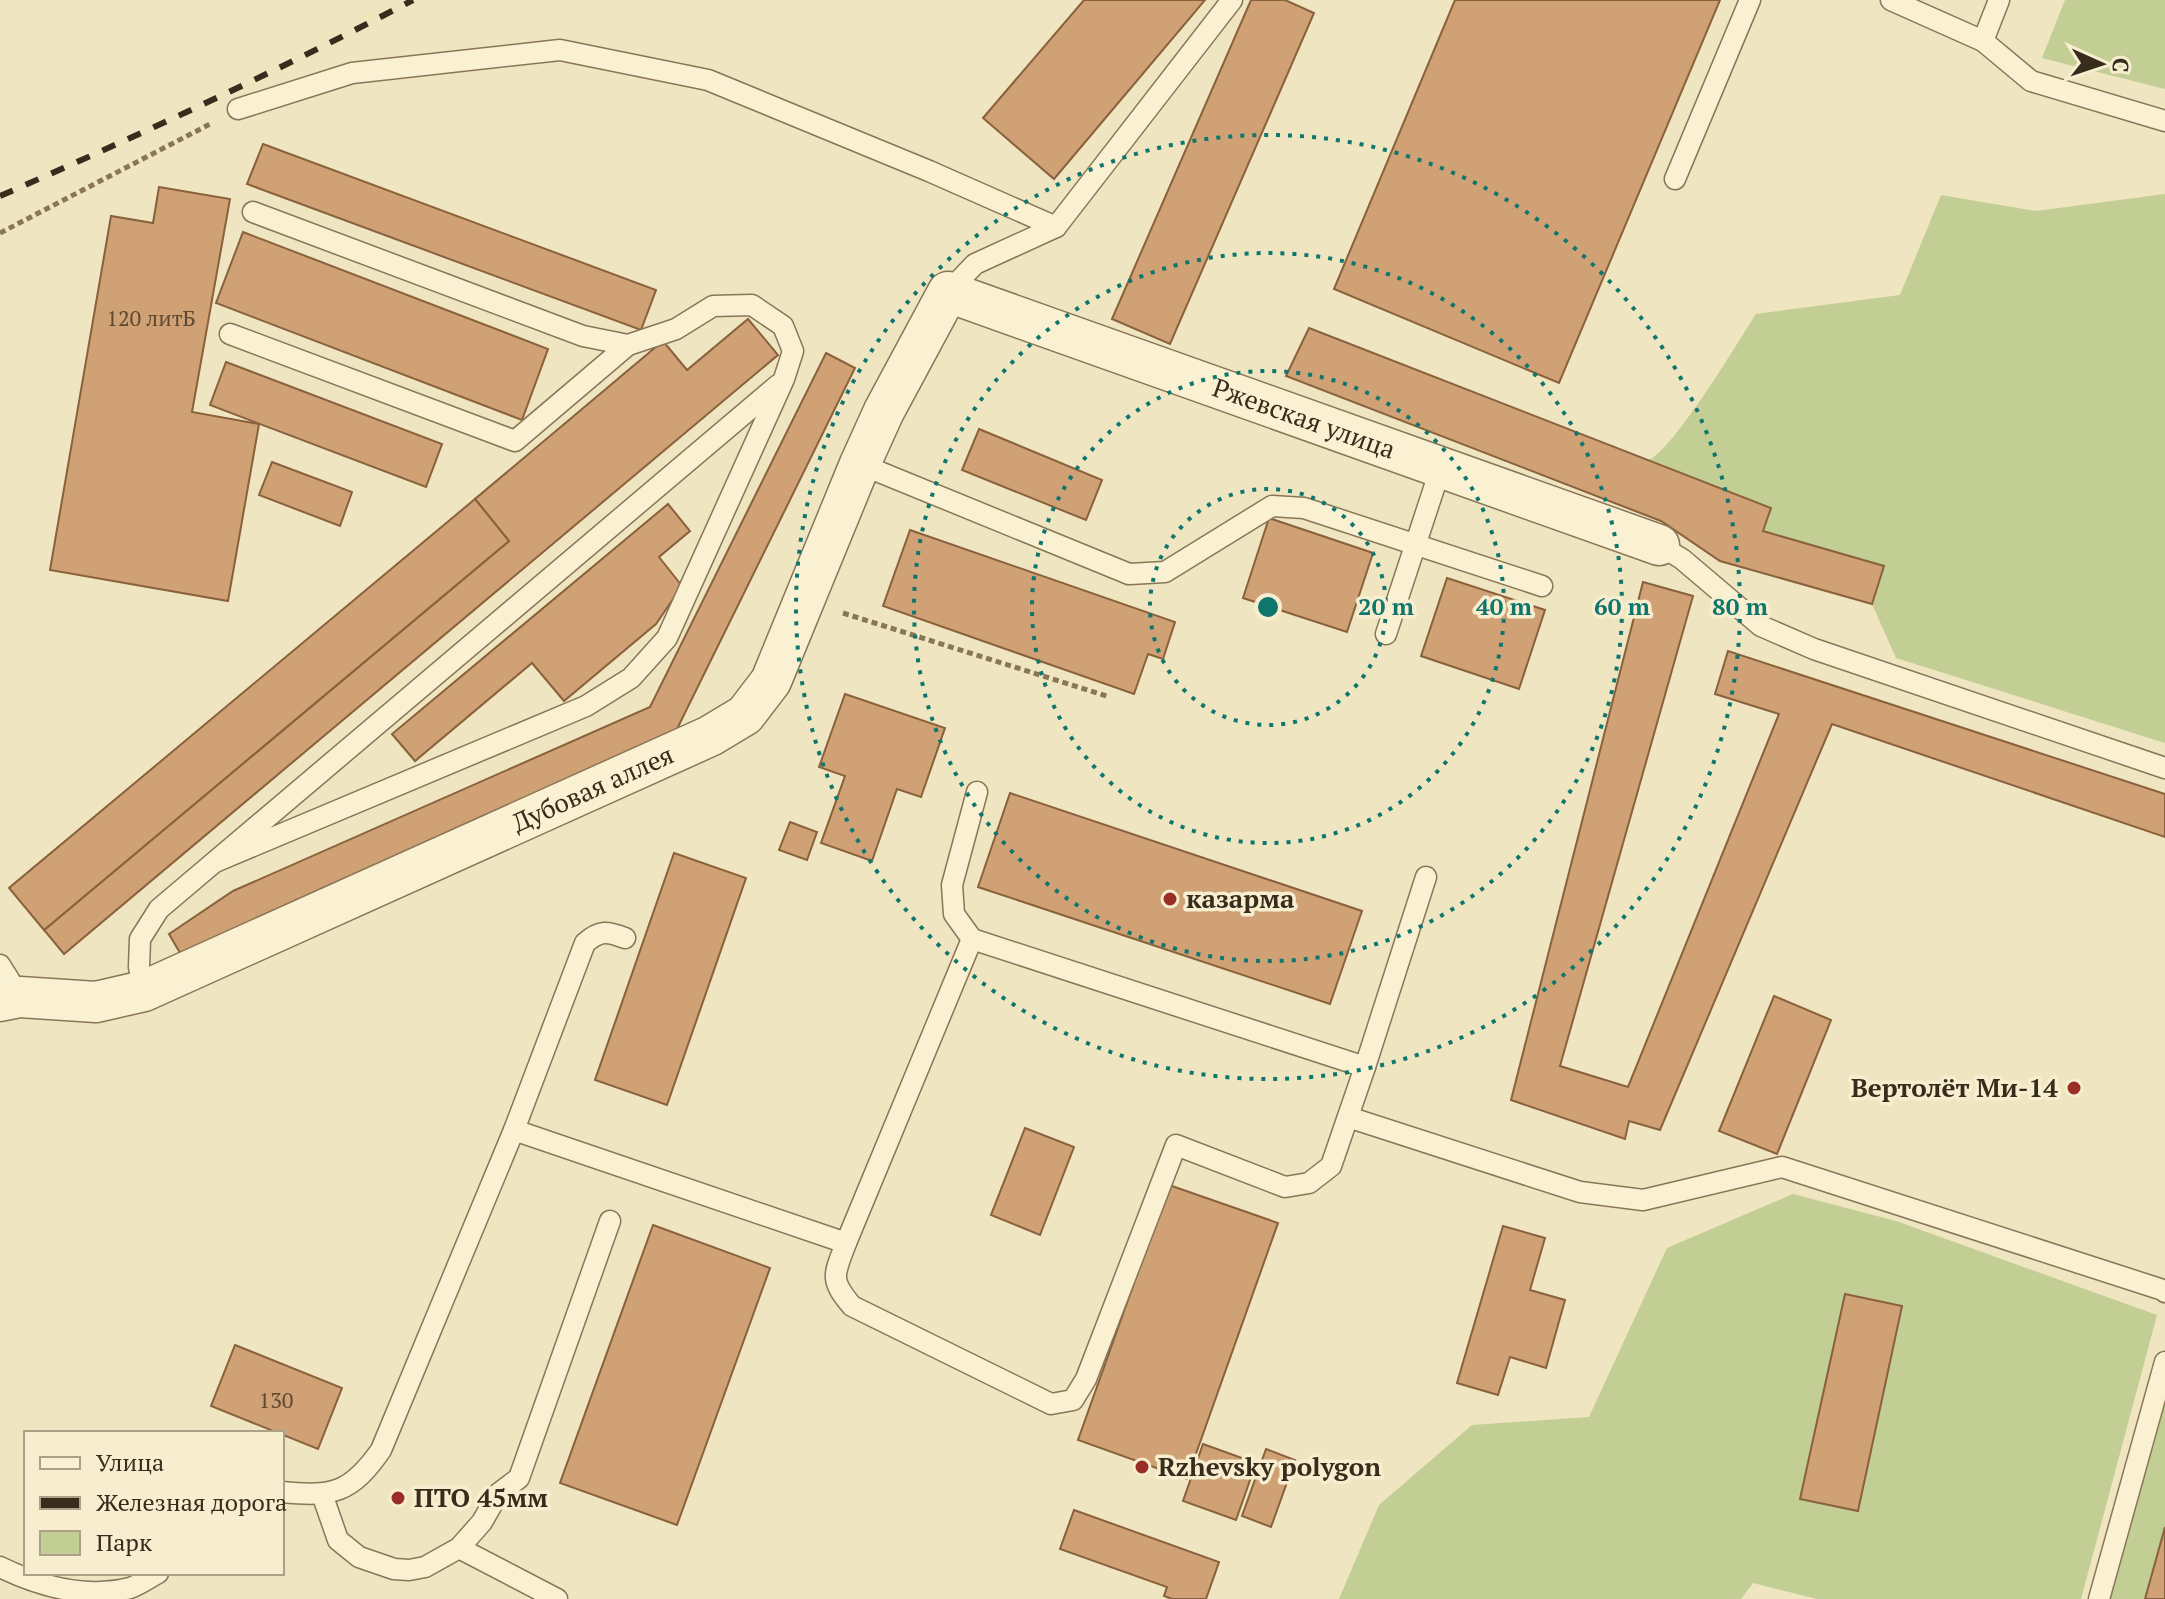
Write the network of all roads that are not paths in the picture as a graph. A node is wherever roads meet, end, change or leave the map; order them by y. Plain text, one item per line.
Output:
1 (1232, 0) edge
2 (1750, 0) edge
3 (1891, 0) edge
4 (1999, 0) edge
5 (1983, 41) junction
6 (238, 109) road end
7 (2165, 121) edge
8 (1675, 179) dead end
9 (253, 212) dead end
10 (1056, 227) junction
11 (948, 292) junction
12 (230, 334) dead end
13 (628, 345) junction
14 (784, 379) junction
15 (860, 464) junction
16 (1441, 467) junction
17 (1416, 545) junction
18 (1659, 545) joint
19 (1542, 586) dead end
20 (1386, 634) dead end
21 (2165, 768) edge
22 (977, 792) dead end
23 (215, 862) junction
24 (1426, 877) dead end
25 (625, 938) dead end
26 (972, 939) junction
27 (7, 988) edge
28 (144, 991) junction
29 (1365, 1067) junction
30 (1348, 1117) junction
31 (514, 1130) junction
32 (610, 1221) dead end
33 (846, 1243) junction
34 (2165, 1292) edge
35 (2165, 1362) edge
36 (284, 1492) edge
37 (322, 1494) junction
38 (459, 1548) junction
39 (0, 1567) edge
40 (154, 1575) edge
41 (106, 1595) edge
42 (557, 1599) edge
43 (2099, 1599) edge

1 - 10 lane
2 - 8 lane
3 - 5 lane
4 - 5 lane
5 - 7 lane
6 - 10 lane
9 - 13 lane
10 - 11 lane
11 - 15 street, Дубовая аллея
11 - 16 street, Ржевская улица
12 - 13 lane
13 - 14 lane
14 - 23 lane
14 - 23 lane
15 - 17 lane
15 - 28 street, Дубовая аллея
16 - 17 lane
16 - 18 street, Ржевская улица
17 - 19 lane
17 - 20 lane
18 - 21 lane
22 - 26 lane
23 - 28 lane
24 - 29 lane
25 - 31 lane
26 - 29 lane
26 - 33 lane
27 - 28 street, Дубовая аллея
29 - 30 lane
30 - 33 lane
30 - 34 lane
31 - 33 lane
31 - 37 lane
32 - 38 lane
35 - 43 lane
36 - 37 lane
37 - 38 lane
38 - 42 lane
39 - 41 lane
40 - 41 lane

